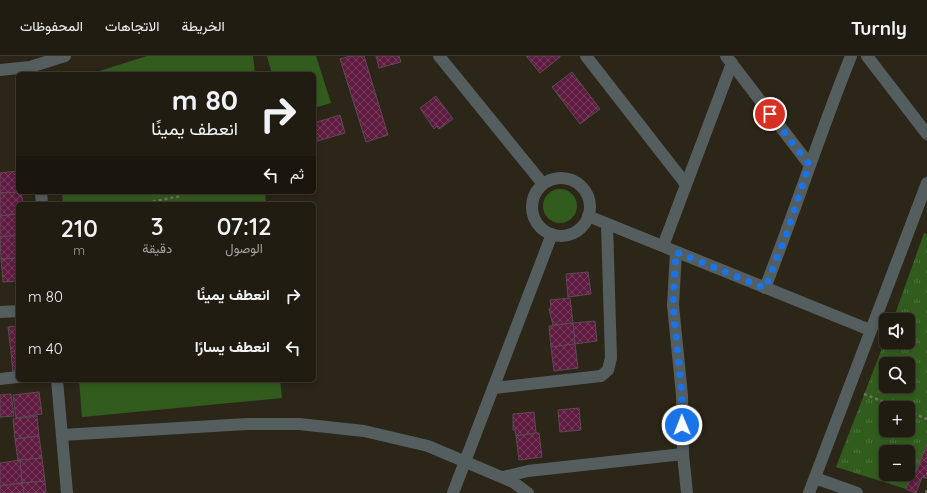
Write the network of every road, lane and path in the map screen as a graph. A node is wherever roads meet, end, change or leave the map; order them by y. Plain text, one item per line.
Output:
1 (65, 56) edge
2 (439, 56) edge
3 (586, 56) edge
4 (851, 56) edge
5 (867, 56) edge
6 (729, 60) edge
7 (0, 70) edge
8 (30, 70) edge
9 (927, 134) edge
10 (809, 164) junction
11 (685, 183) junction
12 (927, 183) edge
13 (542, 184) junction
14 (180, 194) edge
15 (151, 202) edge
16 (588, 216) junction
17 (607, 224) junction
18 (552, 234) junction
19 (663, 246) junction
20 (676, 252) junction
21 (765, 288) junction
22 (16, 311) edge
23 (0, 312) edge
24 (870, 330) junction
25 (16, 377) edge
26 (0, 379) edge
27 (57, 382) edge
28 (494, 388) junction
29 (864, 394) dead end
30 (882, 401) edge
31 (915, 414) edge
32 (927, 419) edge
33 (62, 435) junction
34 (683, 454) junction
35 (464, 461) junction
36 (503, 478) junction
37 (815, 478) junction
38 (67, 493) edge
39 (453, 493) edge
40 (528, 493) edge
41 (687, 493) edge
42 (809, 493) edge
43 (857, 493) edge

1 - 8 street
2 - 13 street
3 - 11 street
4 - 10 street
5 - 9 street
6 - 10 street
6 - 11 street
7 - 8 street
10 - 21 street
11 - 19 street
12 - 24 street
13 - 16 street
13 - 18 street
14 - 15 path
16 - 17 street
16 - 18 street
17 - 19 street
17 - 28 street
18 - 28 street
19 - 20 street
20 - 21 street
20 - 34 street
21 - 24 street
22 - 23 street
24 - 37 street
25 - 26 street
27 - 33 street
28 - 35 street
29 - 30 path
31 - 32 path
33 - 35 street
33 - 38 street
34 - 36 street
34 - 41 street
35 - 36 street
35 - 39 street
36 - 40 street
37 - 42 street
37 - 43 street

